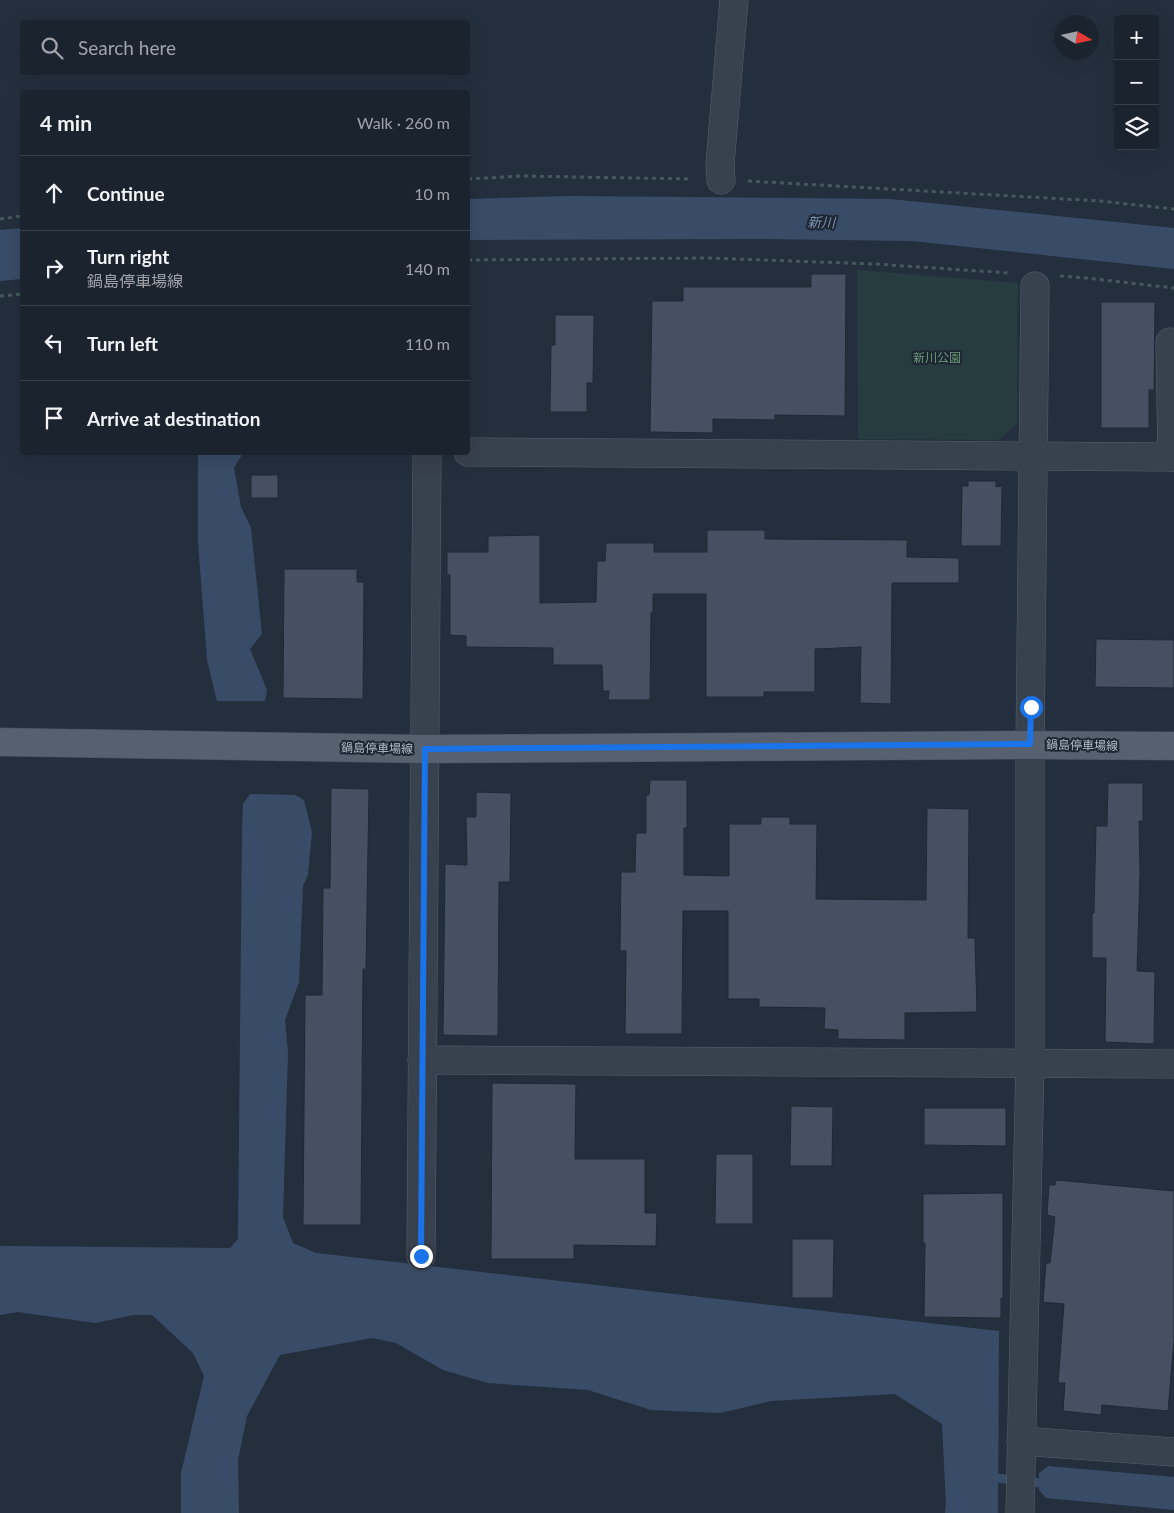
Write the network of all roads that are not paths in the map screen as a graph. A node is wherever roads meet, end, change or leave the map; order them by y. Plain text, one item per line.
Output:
1 (734, 0) edge
2 (721, 180) road end
3 (1034, 278) road end
4 (1170, 342) dead end
5 (470, 452) edge
6 (427, 455) edge
7 (1034, 456) junction
8 (1173, 457) edge
9 (0, 742) edge
10 (1030, 744) junction
11 (1174, 746) edge
12 (425, 749) junction
13 (422, 1060) junction
14 (1030, 1063) junction
15 (1174, 1064) edge
16 (421, 1256) dead end
17 (1021, 1448) junction
18 (1174, 1452) edge
19 (1020, 1506) edge

1 - 2 street
3 - 7 street
4 - 8 street
5 - 7 street
6 - 12 street
7 - 8 street
7 - 10 street
9 - 12 main road, 鍋島停車場線
10 - 11 main road, 鍋島停車場線
10 - 12 main road, 鍋島停車場線
10 - 14 street
12 - 13 street
13 - 14 street
13 - 16 street
14 - 15 street
14 - 17 street
17 - 18 street
17 - 19 street

